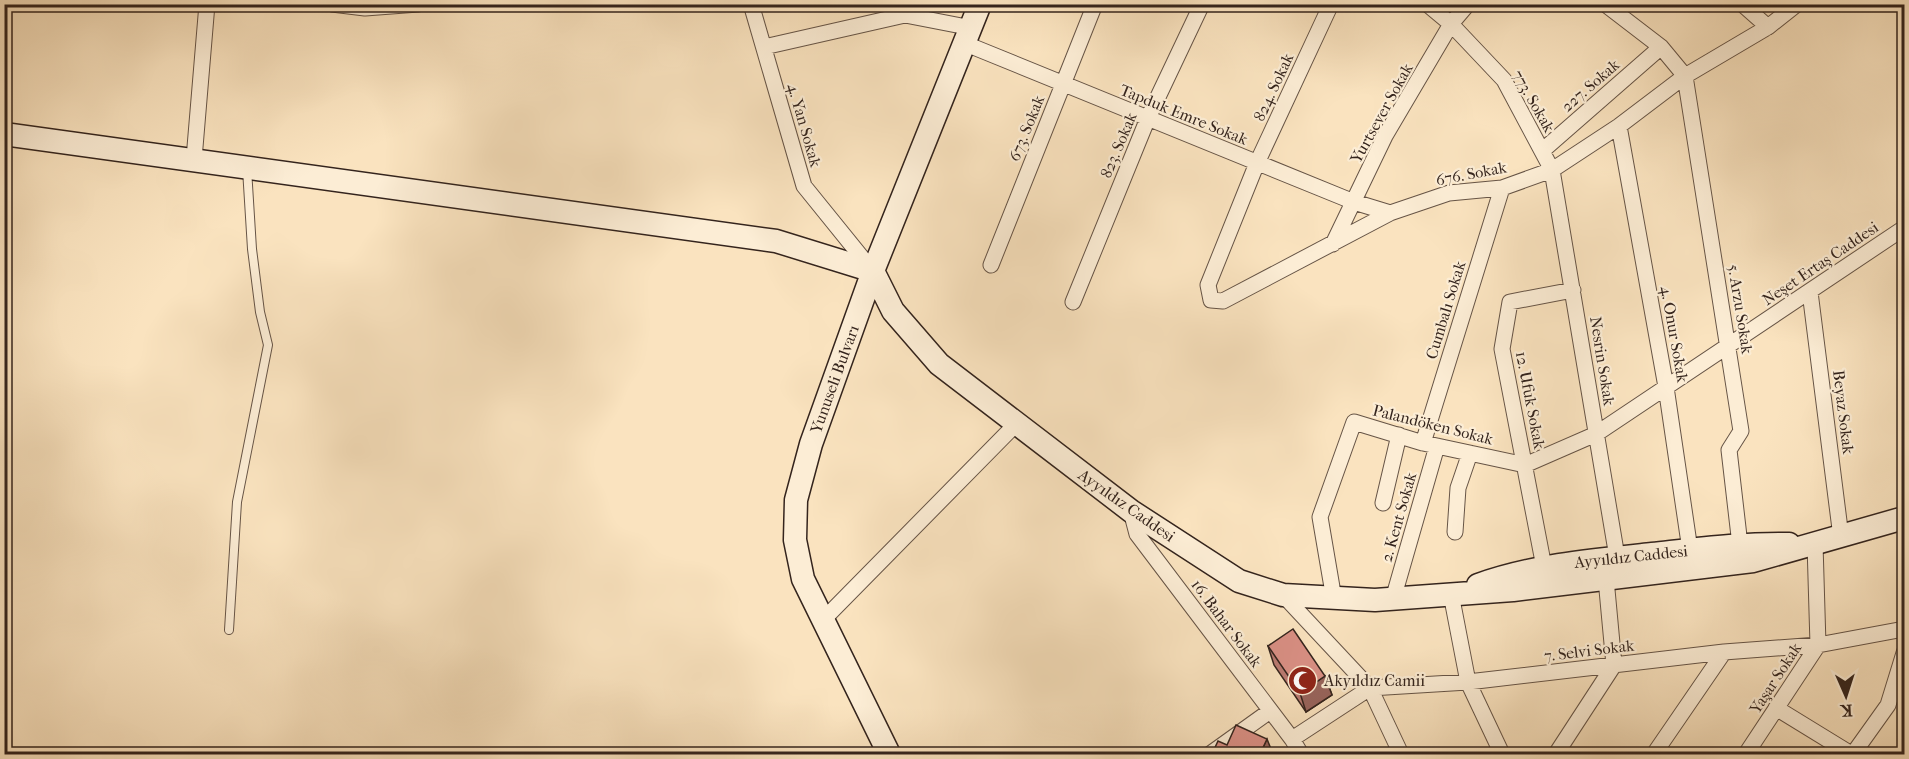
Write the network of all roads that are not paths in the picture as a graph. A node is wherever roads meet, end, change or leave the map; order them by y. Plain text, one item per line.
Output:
1 (207, 4) edge
2 (332, 4) edge
3 (751, 4) edge
4 (980, 4) edge
5 (1095, 4) edge
6 (1202, 4) edge
7 (1330, 4) edge
8 (1427, 4) edge
9 (1468, 4) edge
10 (1605, 4) edge
11 (1742, 4) edge
12 (1797, 4) edge
13 (409, 5) edge
14 (1452, 24) junction
15 (1768, 27) junction
16 (969, 36) junction
17 (764, 47) junction
18 (1661, 47) junction
19 (1685, 76) junction
20 (1063, 84) junction
21 (1148, 118) junction
22 (1619, 126) junction
23 (4, 134) edge
24 (1542, 151) junction
25 (194, 159) junction
26 (1257, 163) junction
27 (247, 167) junction
28 (1552, 170) junction
29 (1502, 188) junction
30 (1354, 202) junction
31 (1390, 213) junction
32 (1904, 230) edge
33 (1334, 244) junction
34 (991, 265) dead end
35 (873, 271) junction
36 (1208, 285) joint
37 (1573, 290) junction
38 (1810, 292) junction
39 (1072, 302) dead end
40 (1729, 345) junction
41 (1666, 387) junction
42 (1017, 423) junction
43 (1596, 434) junction
44 (1399, 435) junction
45 (1430, 444) junction
46 (1470, 453) junction
47 (1525, 465) junction
48 (1383, 503) dead end
49 (1131, 511) junction
50 (1905, 518) edge
51 (1455, 532) dead end
52 (1841, 537) junction
53 (1740, 544) junction
54 (1815, 544) junction
55 (1690, 550) junction
56 (1617, 557) junction
57 (1544, 567) junction
58 (1606, 579) junction
59 (1451, 594) junction
60 (1283, 595) junction
61 (1334, 599) junction
62 (1393, 599) junction
63 (823, 620) junction
64 (1905, 629) edge
65 (229, 630) dead end
66 (1818, 645) junction
67 (1724, 652) junction
68 (1905, 653) edge
69 (1614, 665) junction
70 (1468, 682) junction
71 (1370, 688) junction
72 (1776, 708) junction
73 (1270, 711) junction
74 (1292, 739) junction
75 (889, 754) edge
76 (1210, 754) edge
77 (1301, 754) edge
78 (1401, 754) edge
79 (1502, 754) edge
80 (1556, 754) edge
81 (1654, 754) edge
82 (1746, 754) edge
83 (1852, 754) edge

1 - 25 street
2 - 13 street
3 - 17 street, 4. Yan Sokak
4 - 16 main road, Yunuseli Bulvarı
5 - 20 street, 673. Sokak
6 - 21 street, 823. Sokak
7 - 26 street, 824. Sokak
8 - 14 street, 773. Sokak
9 - 14 street, Yurtsever Sokak
10 - 18 street
11 - 15 street
12 - 15 street, 676. Sokak
14 - 24 street, 773. Sokak
14 - 30 street, Yurtsever Sokak
15 - 19 street, 676. Sokak
16 - 17 street, Tapduk Emre Sokak
16 - 20 street, Tapduk Emre Sokak
16 - 35 main road, Yunuseli Bulvarı
17 - 35 street, 4. Yan Sokak
18 - 19 street
18 - 24 street, 227. Sokak
19 - 22 street, 676. Sokak
19 - 40 street, 5. Arzu Sokak
20 - 21 street, Tapduk Emre Sokak
20 - 34 street, 673. Sokak
21 - 26 street, Tapduk Emre Sokak
21 - 39 street, 823. Sokak
22 - 28 street, 676. Sokak
22 - 41 street, 4. Onur Sokak
23 - 25 main road
24 - 28 street, 773. Sokak
25 - 27 main road
26 - 30 street, Tapduk Emre Sokak
26 - 36 street, 824. Sokak
27 - 35 main road
27 - 65 lane
28 - 29 street, 676. Sokak
28 - 37 street, Nesrin Sokak
29 - 31 street, 676. Sokak
29 - 45 street, Cumbalı Sokak
30 - 31 street, Tapduk Emre Sokak
30 - 33 street, Yurtsever Sokak
31 - 33 street, 676. Sokak
32 - 38 street, Neşet Ertaş Caddesi
33 - 36 street, 676. Sokak
35 - 42 main road, Ayyıldız Caddesi
35 - 63 main road, Yunuseli Bulvarı
37 - 43 street, Nesrin Sokak
37 - 47 street, 12. Ufuk Sokak
38 - 40 street, Neşet Ertaş Caddesi
38 - 52 street, Beyaz Sokak
40 - 41 street, Neşet Ertaş Caddesi
40 - 53 street, 5. Arzu Sokak
41 - 43 street
41 - 55 street, 4. Onur Sokak
42 - 49 main road, Ayyıldız Caddesi
42 - 63 street
43 - 47 street
43 - 56 street, Nesrin Sokak
44 - 45 street, Palandöken Sokak
44 - 48 street
44 - 61 street, Palandöken Sokak
45 - 46 street, Palandöken Sokak
45 - 62 street, 2. Kent Sokak
46 - 47 street, Palandöken Sokak
46 - 51 street
47 - 57 street, 12. Ufuk Sokak
49 - 60 main road, Ayyıldız Caddesi
49 - 73 street, 16. Bahar Sokak
50 - 52 main road, Ayyıldız Caddesi
52 - 54 main road, Ayyıldız Caddesi
53 - 54 main road, Ayyıldız Caddesi
53 - 55 main road, Ayyıldız Caddesi
54 - 58 main road, Ayyıldız Caddesi
54 - 66 street, Yaşar Sokak
55 - 56 main road, Ayyıldız Caddesi
56 - 57 main road, Ayyıldız Caddesi
57 - 59 main road, Ayyıldız Caddesi
58 - 59 main road, Ayyıldız Caddesi
58 - 69 street
59 - 62 main road, Ayyıldız Caddesi
59 - 70 street
60 - 61 main road, Ayyıldız Caddesi
60 - 71 street
61 - 62 main road, Ayyıldız Caddesi
63 - 75 main road, Yunuseli Bulvarı
64 - 66 street, 7. Selvi Sokak
66 - 67 street, 7. Selvi Sokak
66 - 72 street, Yaşar Sokak
67 - 69 street, 7. Selvi Sokak
67 - 81 street
68 - 83 street
69 - 70 street, 7. Selvi Sokak
69 - 80 street
70 - 71 street, 7. Selvi Sokak
70 - 79 street
71 - 74 street, 7. Selvi Sokak
71 - 78 street
72 - 82 street, Yaşar Sokak
72 - 83 street
73 - 74 street, 16. Bahar Sokak
73 - 76 street
74 - 77 street, 16. Bahar Sokak

